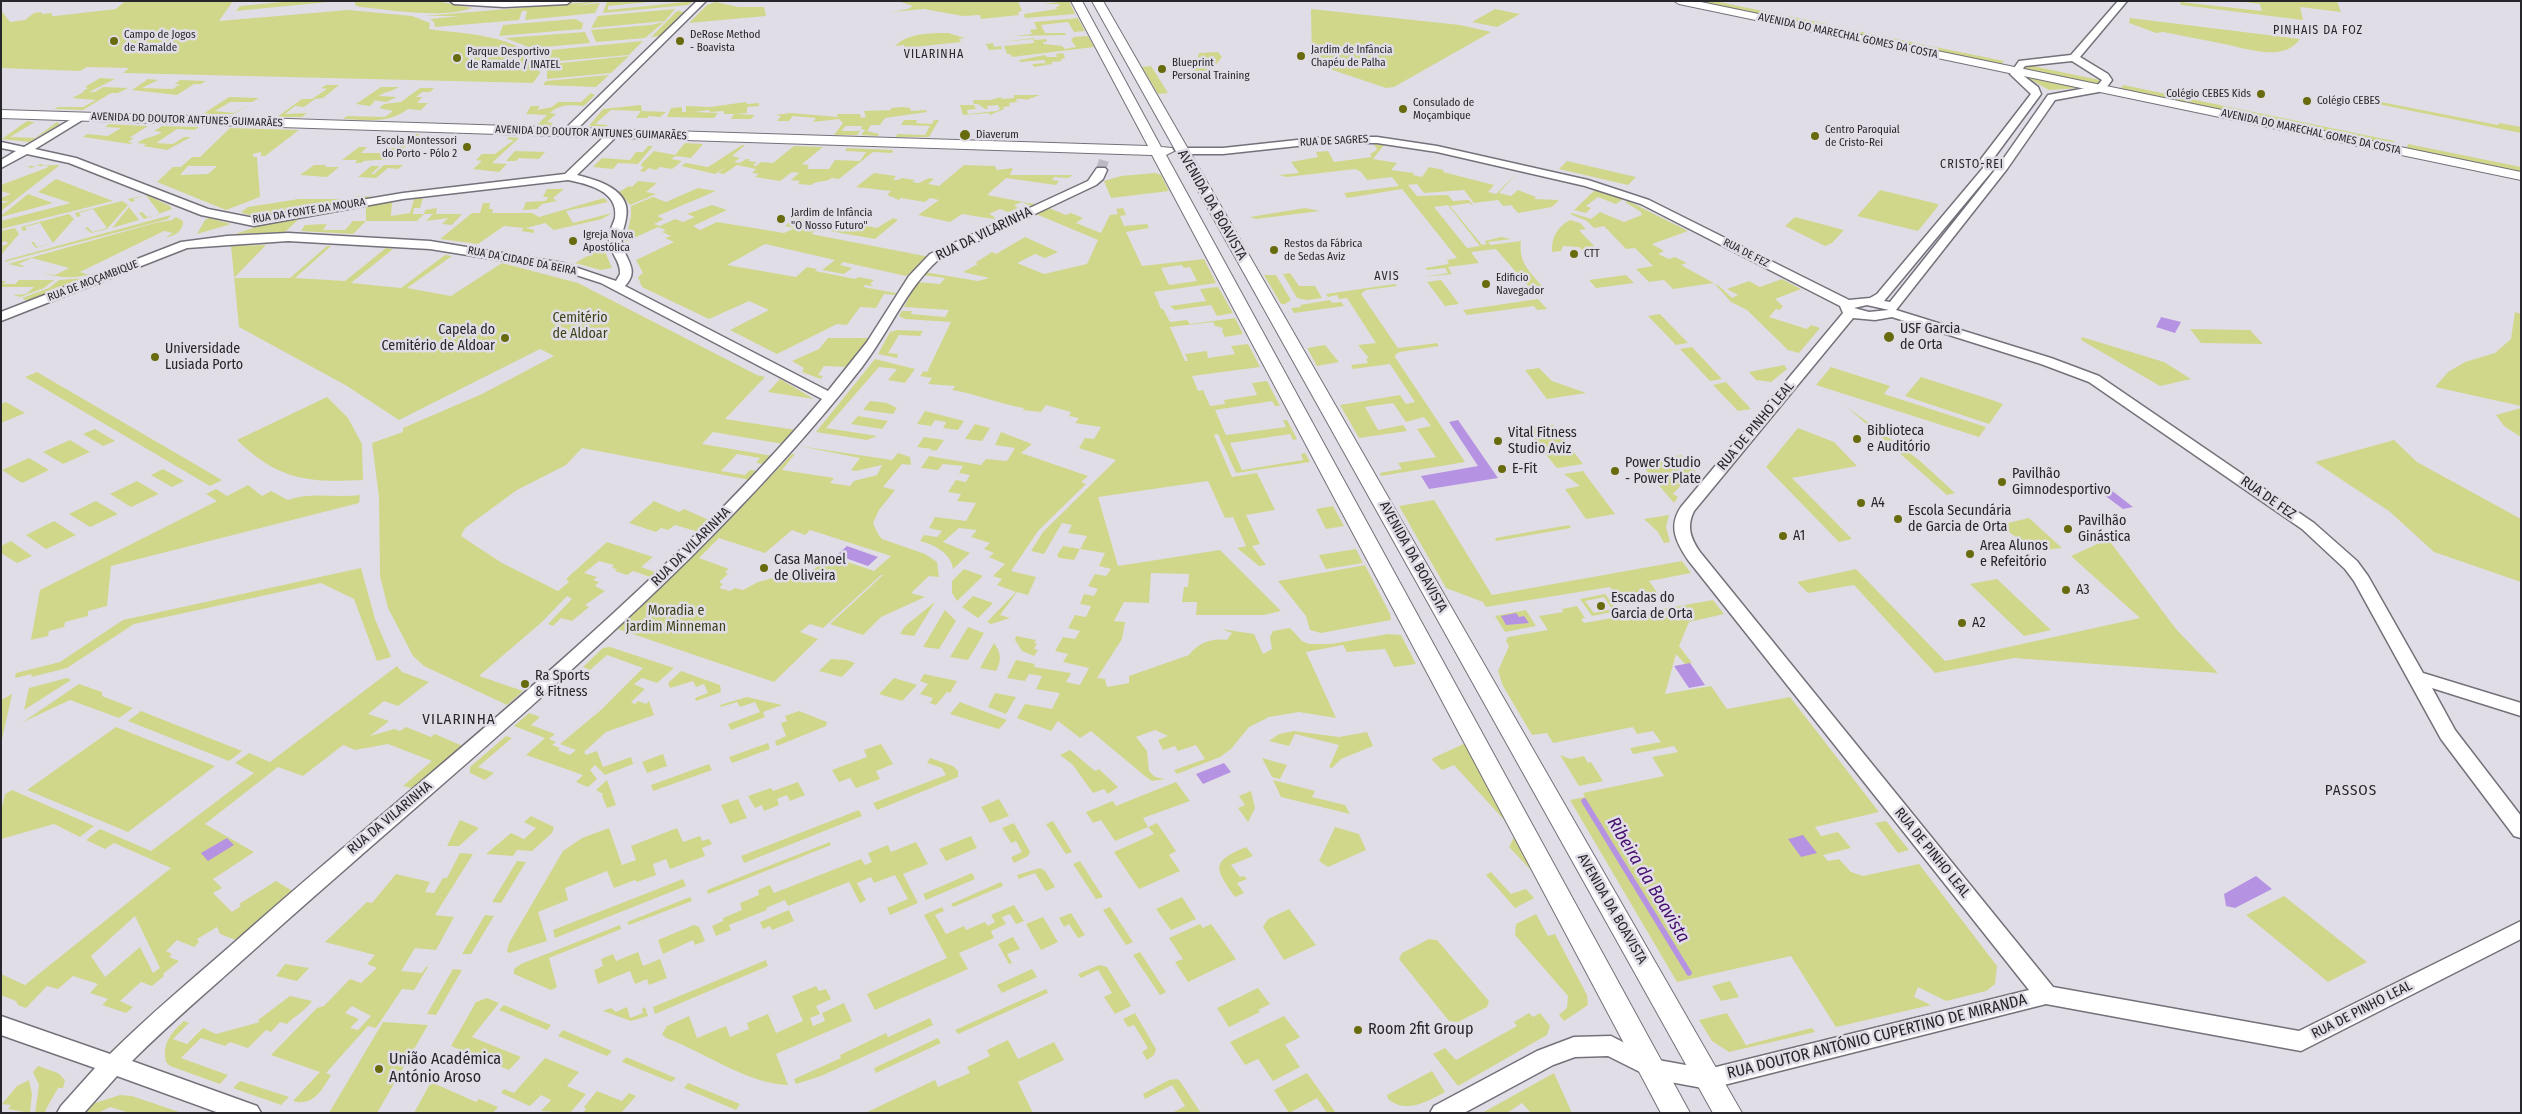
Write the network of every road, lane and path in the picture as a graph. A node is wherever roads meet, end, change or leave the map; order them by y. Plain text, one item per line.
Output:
1 (454, 1) edge
2 (567, 1) edge
3 (702, 1) edge
4 (1076, 1) edge
5 (1097, 1) edge
6 (1679, 1) edge
7 (1723, 1) edge
8 (2123, 1) edge
9 (2074, 58) junction
10 (2019, 67) junction
11 (2104, 84) junction
12 (1, 114) edge
13 (80, 117) junction
14 (2012, 128) junction
15 (568, 132) junction
16 (2029, 132) junction
17 (612, 134) junction
18 (1, 145) edge
19 (1153, 145) junction
20 (26, 149) junction
21 (1194, 156) junction
22 (1987, 163) junction
23 (1103, 164) junction
24 (1, 165) edge
25 (2521, 165) edge
26 (2003, 166) junction
27 (2521, 176) edge
28 (568, 177) junction
29 (1645, 202) joint
30 (185, 245) joint
31 (618, 286) junction
32 (1874, 301) junction
33 (1849, 308) junction
34 (1892, 310) junction
35 (1, 317) edge
36 (831, 398) junction
37 (2415, 677) junction
38 (2521, 710) edge
39 (2521, 832) edge
40 (2521, 929) edge
41 (2046, 995) junction
42 (1, 1025) edge
43 (115, 1065) junction
44 (1654, 1069) junction
45 (1708, 1079) junction
46 (69, 1113) edge
47 (249, 1113) edge
48 (1442, 1113) edge
49 (1676, 1113) edge
50 (1728, 1113) edge

1 - 2 street
3 - 15 street
4 - 19 main road, AVENIDA DA BOAVISTA
5 - 21 main road, AVENIDA DA BOAVISTA
6 - 10 main road, AVENIDA DO MARECHAL GOMES DA COSTA
7 - 10 main road, AVENIDA DO MARECHAL GOMES DA COSTA
8 - 9 street
9 - 10 street
9 - 11 street
10 - 11 main road, AVENIDA DO MARECHAL GOMES DA COSTA
10 - 14 street
11 - 16 street
11 - 25 main road, AVENIDA DO MARECHAL GOMES DA COSTA
11 - 27 main road, AVENIDA DO MARECHAL GOMES DA COSTA
12 - 13 main road, AVENIDA DO DOUTOR ANTUNES GUIMARÃES
13 - 15 main road, AVENIDA DO DOUTOR ANTUNES GUIMARÃES
13 - 20 street
14 - 16 street
14 - 22 street
15 - 17 main road, AVENIDA DO DOUTOR ANTUNES GUIMARÃES
16 - 26 street
17 - 23 main road, AVENIDA DO DOUTOR ANTUNES GUIMARÃES
17 - 28 street
18 - 20 street, RUA DA FONTE DA MOURA
19 - 21 main road, AVENIDA DO DOUTOR ANTUNES GUIMARÃES
19 - 23 main road, AVENIDA DO DOUTOR ANTUNES GUIMARÃES
19 - 44 main road, AVENIDA DA BOAVISTA
20 - 24 street
20 - 28 street, RUA DA FONTE DA MOURA
21 - 29 street, RUA DE SAGRES
21 - 45 main road, AVENIDA DA BOAVISTA
22 - 26 street
22 - 32 street
23 - 36 street, RUA DA VILARINHA
26 - 34 street
28 - 31 street, RUA DA FONTE DA MOURA
29 - 33 street, RUA DE FEZ
30 - 31 street, RUA DA CIDADE DA BEIRA
30 - 35 street, RUA DE MOÇAMBIQUE
31 - 36 street, RUA DA CIDADE DA BEIRA
32 - 33 street, RUA DE FEZ
32 - 34 street, RUA DE FEZ
33 - 34 street, RUA DE FEZ
33 - 41 street, RUA DE PINHO LEAL
34 - 37 street, RUA DE FEZ
36 - 43 street, RUA DA VILARINHA
37 - 38 street
37 - 39 street, RUA DE FEZ
40 - 41 street, RUA DE PINHO LEAL
41 - 45 street, RUA DOUTOR ANTÓNIO CUPERTINO DE MIRANDA
42 - 43 street
43 - 46 street, RUA DA VILARINHA
43 - 47 street
44 - 45 street
44 - 48 street
44 - 49 main road, AVENIDA DA BOAVISTA
45 - 50 main road, AVENIDA DA BOAVISTA

